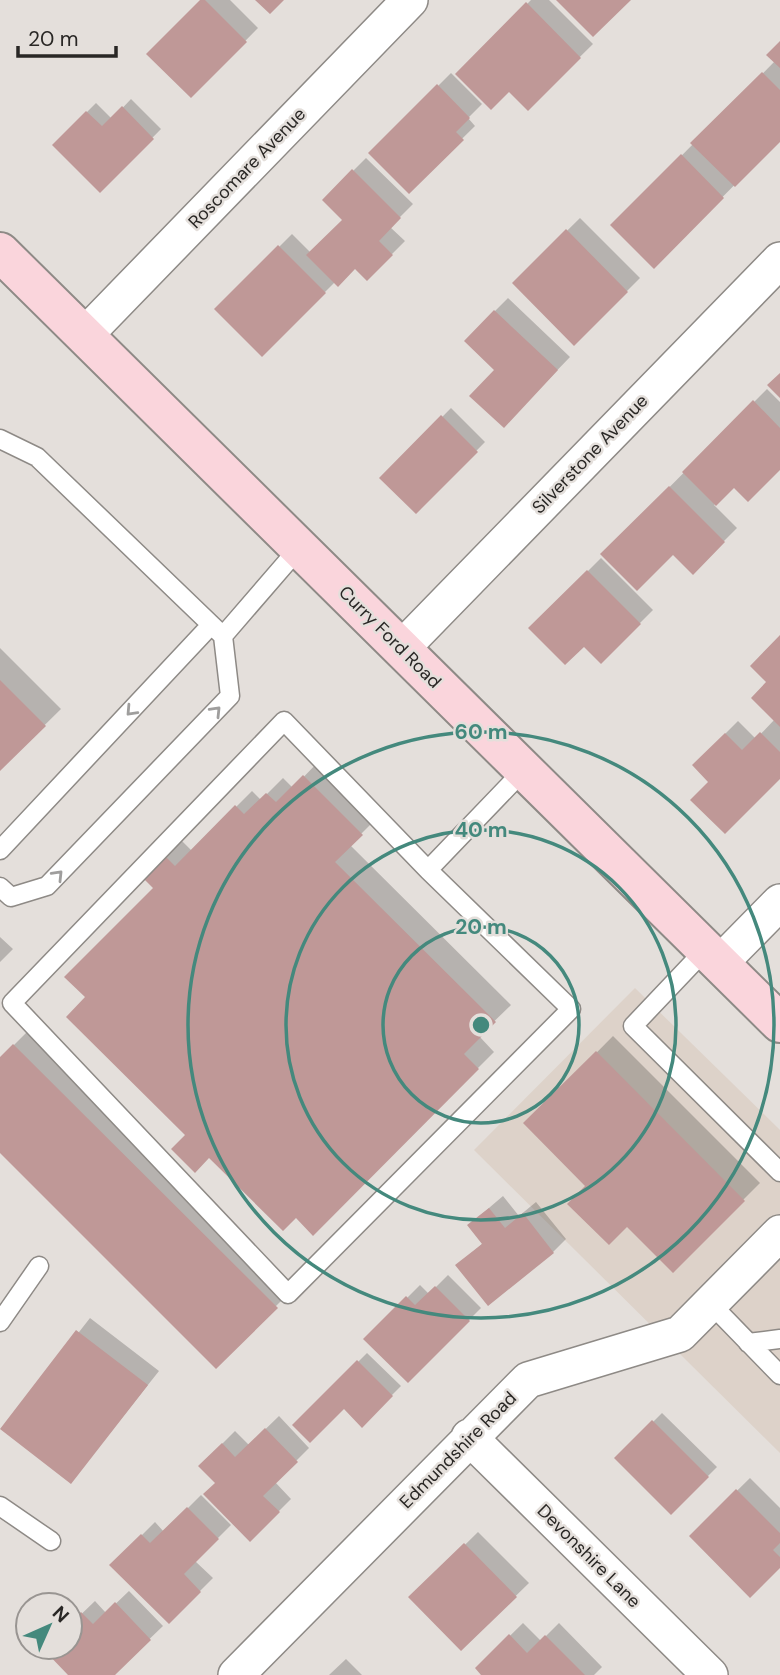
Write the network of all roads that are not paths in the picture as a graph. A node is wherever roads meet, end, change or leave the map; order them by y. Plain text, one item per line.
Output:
1 (410, 0) edge
2 (0, 252) edge
3 (780, 260) edge
4 (84, 335) junction
5 (0, 439) edge
6 (299, 548) junction
7 (217, 631) junction
8 (401, 649) junction
9 (524, 770) junction
10 (0, 850) edge
11 (428, 870) junction
12 (0, 887) edge
13 (780, 902) edge
14 (713, 956) junction
15 (6, 1000) edge
16 (780, 1023) edge
17 (780, 1172) edge
18 (780, 1233) edge
19 (39, 1266) dead end
20 (710, 1303) junction
21 (0, 1322) edge
22 (780, 1339) edge
23 (748, 1343) junction
24 (780, 1374) edge
25 (469, 1437) junction
26 (0, 1506) edge
27 (51, 1541) dead end
28 (236, 1675) edge
29 (710, 1675) edge

1 - 4 street, Roscomare Avenue
2 - 4 street, Curry Ford Road
3 - 8 street, Silverstone Avenue
4 - 6 street, Curry Ford Road
5 - 7 lane
6 - 7 lane
6 - 8 street, Curry Ford Road
7 -> 10 lane
12 -> 7 lane
8 - 9 street, Curry Ford Road
9 - 11 lane
9 - 14 street, Curry Ford Road
11 - 15 lane
11 - 15 lane
13 - 14 street
14 - 16 street, Curry Ford Road
14 - 17 lane
18 - 20 street, Edmundshire Road
19 - 21 lane
20 - 23 lane
20 - 25 street, Edmundshire Road
22 - 23 lane
23 - 24 lane
25 - 28 street, Edmundshire Road
25 - 29 street, Devonshire Lane
26 - 27 lane

